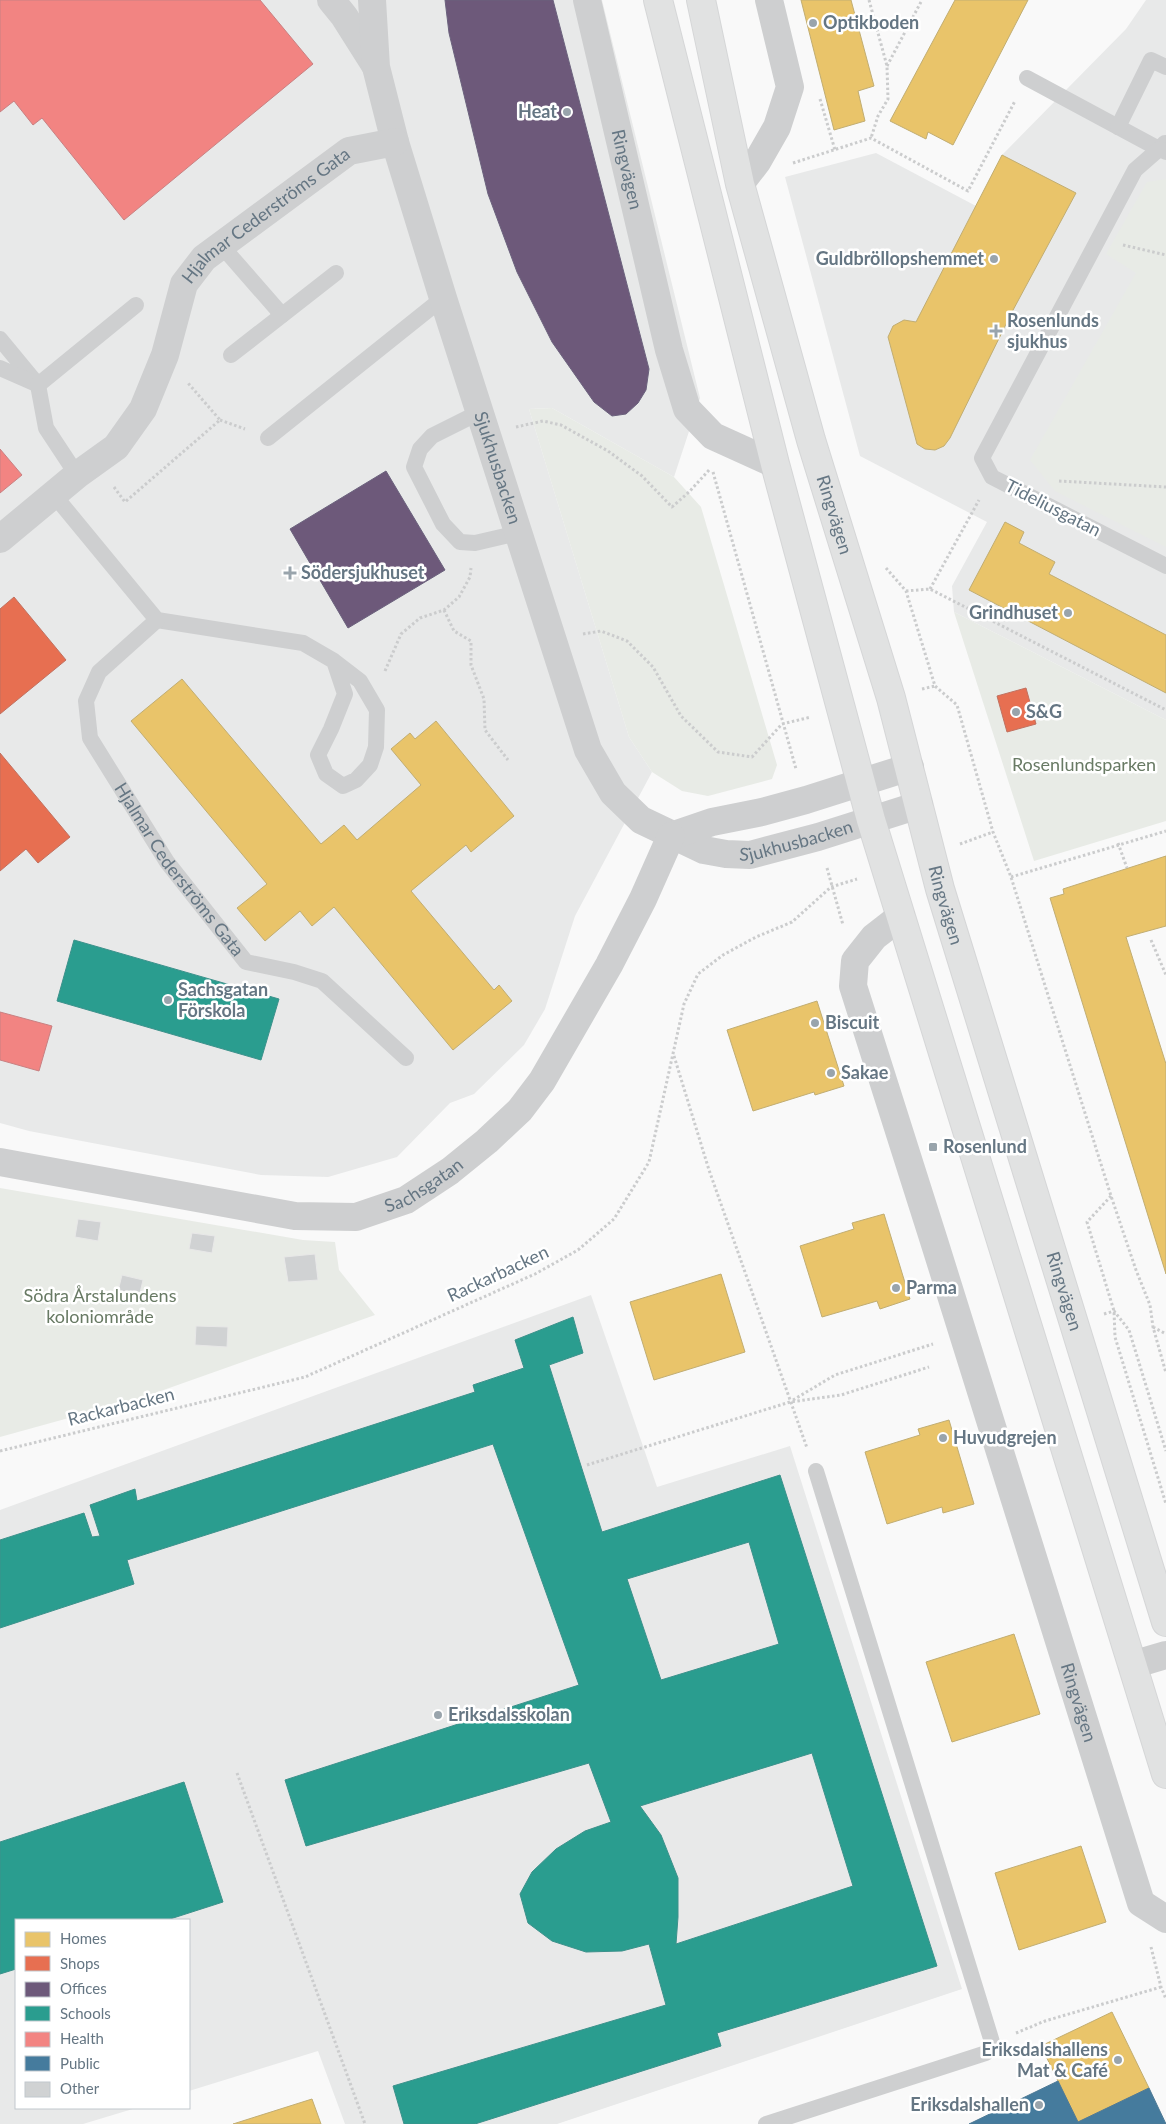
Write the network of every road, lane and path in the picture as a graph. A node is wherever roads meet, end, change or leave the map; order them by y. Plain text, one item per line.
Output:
1 (331, 0) edge
2 (372, 0) edge
3 (587, 0) edge
4 (658, 0) edge
5 (701, 0) edge
6 (769, 0) edge
7 (869, 0) edge
8 (922, 0) edge
9 (887, 66) junction
10 (376, 67) junction
11 (1166, 68) edge
12 (1027, 78) joint
13 (818, 94) dead end
14 (1118, 127) junction
15 (871, 138) junction
16 (396, 142) junction
17 (1164, 148) edge
18 (834, 150) junction
19 (787, 165) dead end
20 (740, 184) junction
21 (1098, 240) junction
22 (220, 244) junction
23 (1166, 255) edge
24 (336, 273) dead end
25 (443, 298) junction
26 (136, 305) dead end
27 (282, 315) junction
28 (0, 339) edge
29 (165, 355) junction
30 (231, 355) dead end
31 (0, 368) edge
32 (38, 385) junction
33 (483, 422) junction
34 (268, 438) dead end
35 (774, 464) junction
36 (78, 476) junction
37 (992, 477) junction
38 (1054, 481) dead end
39 (1166, 487) edge
40 (136, 494) dead end
41 (54, 495) junction
42 (518, 533) junction
43 (0, 539) edge
44 (475, 543) junction
45 (883, 565) dead end
46 (1166, 566) edge
47 (930, 589) junction
48 (906, 591) junction
49 (444, 610) junction
50 (157, 620) junction
51 (552, 639) junction
52 (334, 661) junction
53 (383, 678) dead end
54 (1166, 710) edge
55 (782, 724) junction
56 (508, 760) dead end
57 (910, 767) junction
58 (860, 782) junction
59 (806, 800) junction
60 (919, 806) junction
61 (871, 820) junction
62 (1166, 830) edge
63 (671, 836) junction
64 (818, 837) junction
65 (1118, 844) junction
66 (1127, 868) dead end
67 (1011, 877) junction
68 (832, 887) junction
69 (900, 916) junction
70 (1151, 940) dead end
71 (855, 961) junction
72 (1166, 975) edge
73 (674, 1055) junction
74 (406, 1058) dead end
75 (0, 1162) edge
76 (1111, 1196) junction
77 (1114, 1311) junction
78 (1104, 1314) dead end
79 (1153, 1327) junction
80 (1166, 1334) edge
81 (922, 1347) dead end
82 (929, 1367) dead end
83 (1166, 1373) edge
84 (790, 1402) junction
85 (0, 1451) edge
86 (1166, 1451) edge
87 (587, 1465) dead end
88 (816, 1471) joint
89 (1166, 1504) edge
90 (1166, 1622) edge
91 (1166, 1655) edge
92 (1132, 1665) junction
93 (236, 1773) dead end
94 (1166, 1774) edge
95 (1140, 1903) junction
96 (1166, 1920) edge
97 (1161, 1987) junction
98 (1166, 1999) edge
99 (1045, 2022) dead end
100 (365, 2124) edge
101 (766, 2124) edge

1 - 10 street, Sjukhusbacken
2 - 10 street, Sjukhusbacken
3 - 35 street, Ringvägen
4 - 35 main road
5 - 20 main road, Ringvägen
6 - 20 street
7 - 9 path
8 - 9 path
9 - 15 path
10 - 16 street, Sjukhusbacken
11 - 14 lane
12 - 14 lane
12 - 15 path
13 - 18 path
14 - 17 lane
15 - 18 path
16 - 22 street, Hjalmar Cederströms Gata
16 - 25 street, Sjukhusbacken
17 - 21 lane, Tideliusgatan
18 - 19 path
20 - 57 main road, Ringvägen
21 - 23 path
21 - 37 lane, Tideliusgatan
22 - 27 lane
22 - 29 street, Hjalmar Cederströms Gata
24 - 27 lane
25 - 33 street, Sjukhusbacken
25 - 34 lane
26 - 32 lane
27 - 30 lane
28 - 32 lane
29 - 36 street, Hjalmar Cederströms Gata
29 - 40 path
31 - 32 lane
32 - 36 lane
33 - 42 street, Sjukhusbacken
33 - 44 lane
33 - 55 path
35 - 58 main road
36 - 41 street, Hjalmar Cederströms Gata
37 - 46 lane, Tideliusgatan
37 - 47 path
38 - 39 path
41 - 43 street, Hjalmar Cederströms Gata
41 - 50 lane
42 - 44 lane
42 - 51 street, Sjukhusbacken
44 - 49 path
45 - 48 path
47 - 48 path
47 - 54 path
48 - 67 path
49 - 53 path
49 - 56 path
50 - 52 lane
50 - 74 lane, Hjalmar Cederströms Gata
51 - 55 path
51 - 63 street, Sjukhusbacken
52 - 52 lane
55 - 59 path
57 - 58 street, Sjukhusbacken
57 - 60 main road, Ringvägen
58 - 59 street, Sjukhusbacken
58 - 61 main road
59 - 63 street, Sjukhusbacken
60 - 61 street, Sjukhusbacken
60 - 90 main road, Ringvägen
61 - 64 street, Sjukhusbacken
61 - 69 main road
62 - 65 path
63 - 64 street, Sjukhusbacken
63 - 75 street, Sachsgatan
64 - 68 path
65 - 66 path
65 - 67 path
67 - 76 path
68 - 71 path
68 - 73 path, Rackarbacken
69 - 71 street
69 - 92 main road
70 - 72 path
71 - 95 street, Ringvägen
73 - 84 path
73 - 85 path, Rackarbacken
76 - 77 path
76 - 79 path
77 - 78 path
77 - 86 path
77 - 89 path
79 - 80 path
79 - 83 path
81 - 84 path
82 - 84 path
84 - 87 path
84 - 88 path
88 - 101 lane
91 - 92 street
92 - 94 main road
93 - 100 path
95 - 96 street
95 - 97 path
97 - 98 path
97 - 99 path

